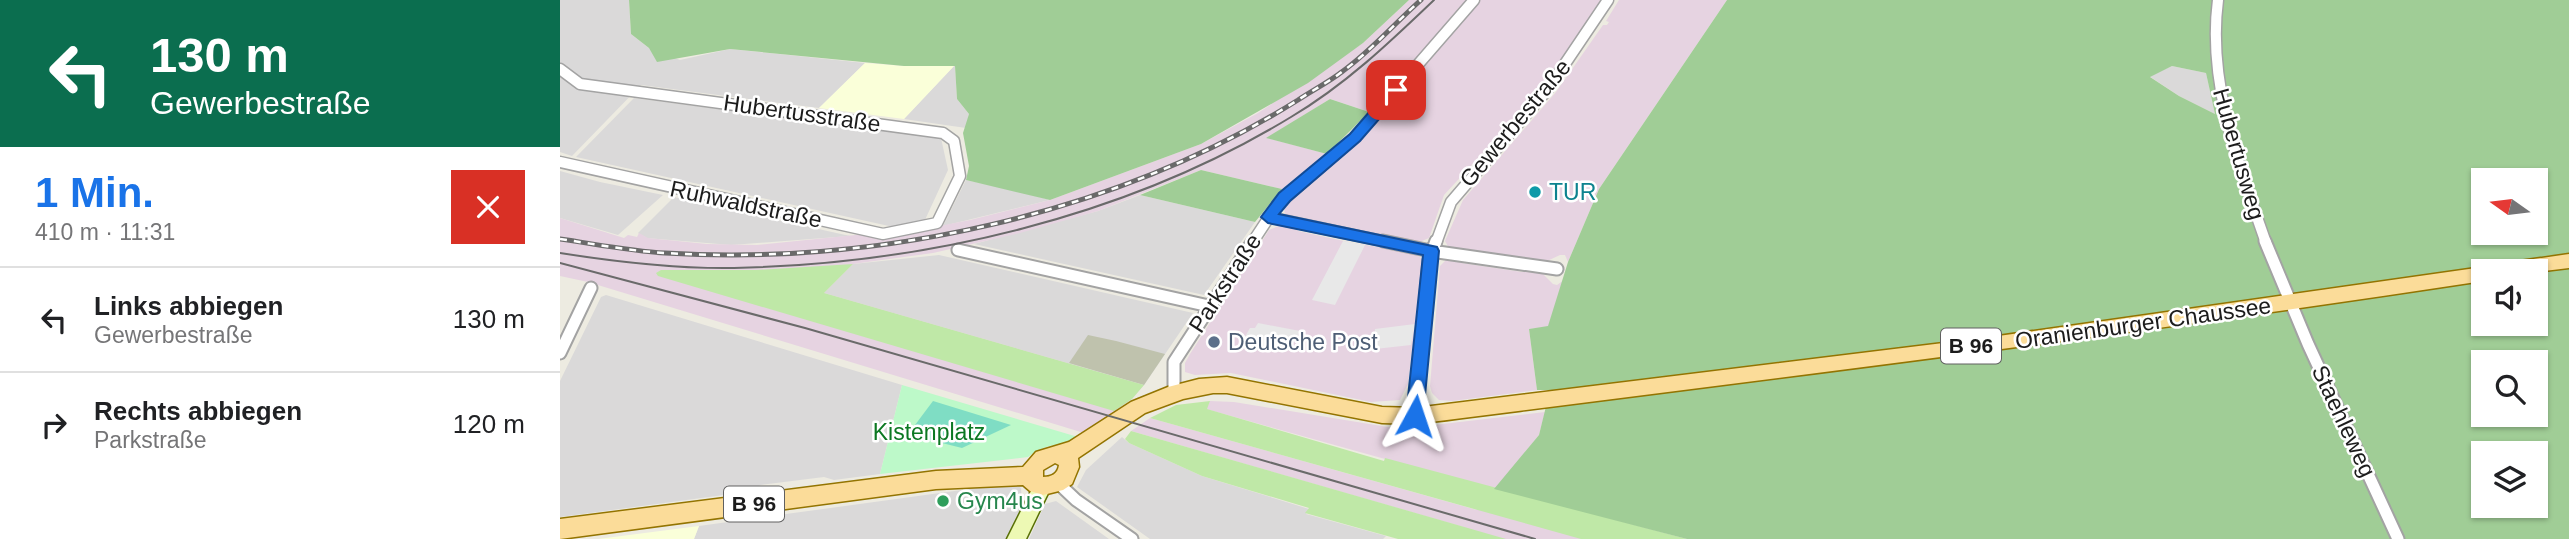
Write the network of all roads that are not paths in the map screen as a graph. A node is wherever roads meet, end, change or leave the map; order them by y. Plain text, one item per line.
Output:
1 (1474, 0) edge
2 (1608, 0) edge
3 (2218, 0) edge
4 (560, 69) edge
5 (560, 162) edge
6 (1268, 217) junction
7 (932, 226) joint
8 (958, 250) dead end
9 (1431, 251) junction
10 (2569, 261) edge
11 (2548, 264) edge
12 (1557, 270) dead end
13 (2471, 276) edge
14 (591, 288) dead end
15 (2290, 303) junction
16 (1209, 306) junction
17 (560, 353) edge
18 (1176, 393) junction
19 (1415, 416) junction
20 (1051, 472) junction
21 (560, 529) edge
22 (1016, 539) edge
23 (1132, 539) edge
24 (2399, 539) edge

1 - 6 street, Parkstraße
2 - 9 street, Gewerbestraße
3 - 15 street, Hubertusweg
4 - 7 street, Hubertusstraße
5 - 7 street, Ruhwaldstraße
6 - 9 street
6 - 16 street, Parkstraße
8 - 16 street
9 - 12 street
9 - 19 street, Gewerbestraße
10 - 11 main road
13 - 15 main road, Oranienburger Chaussee / B 96
14 - 17 street
15 - 19 main road, Oranienburger Chaussee / B 96
15 - 24 street, Staehleweg
16 - 18 street, Parkstraße
18 - 19 main road, B 96
18 - 20 main road, B 96
20 - 21 main road, B 96
20 - 22 main road
20 - 23 street

